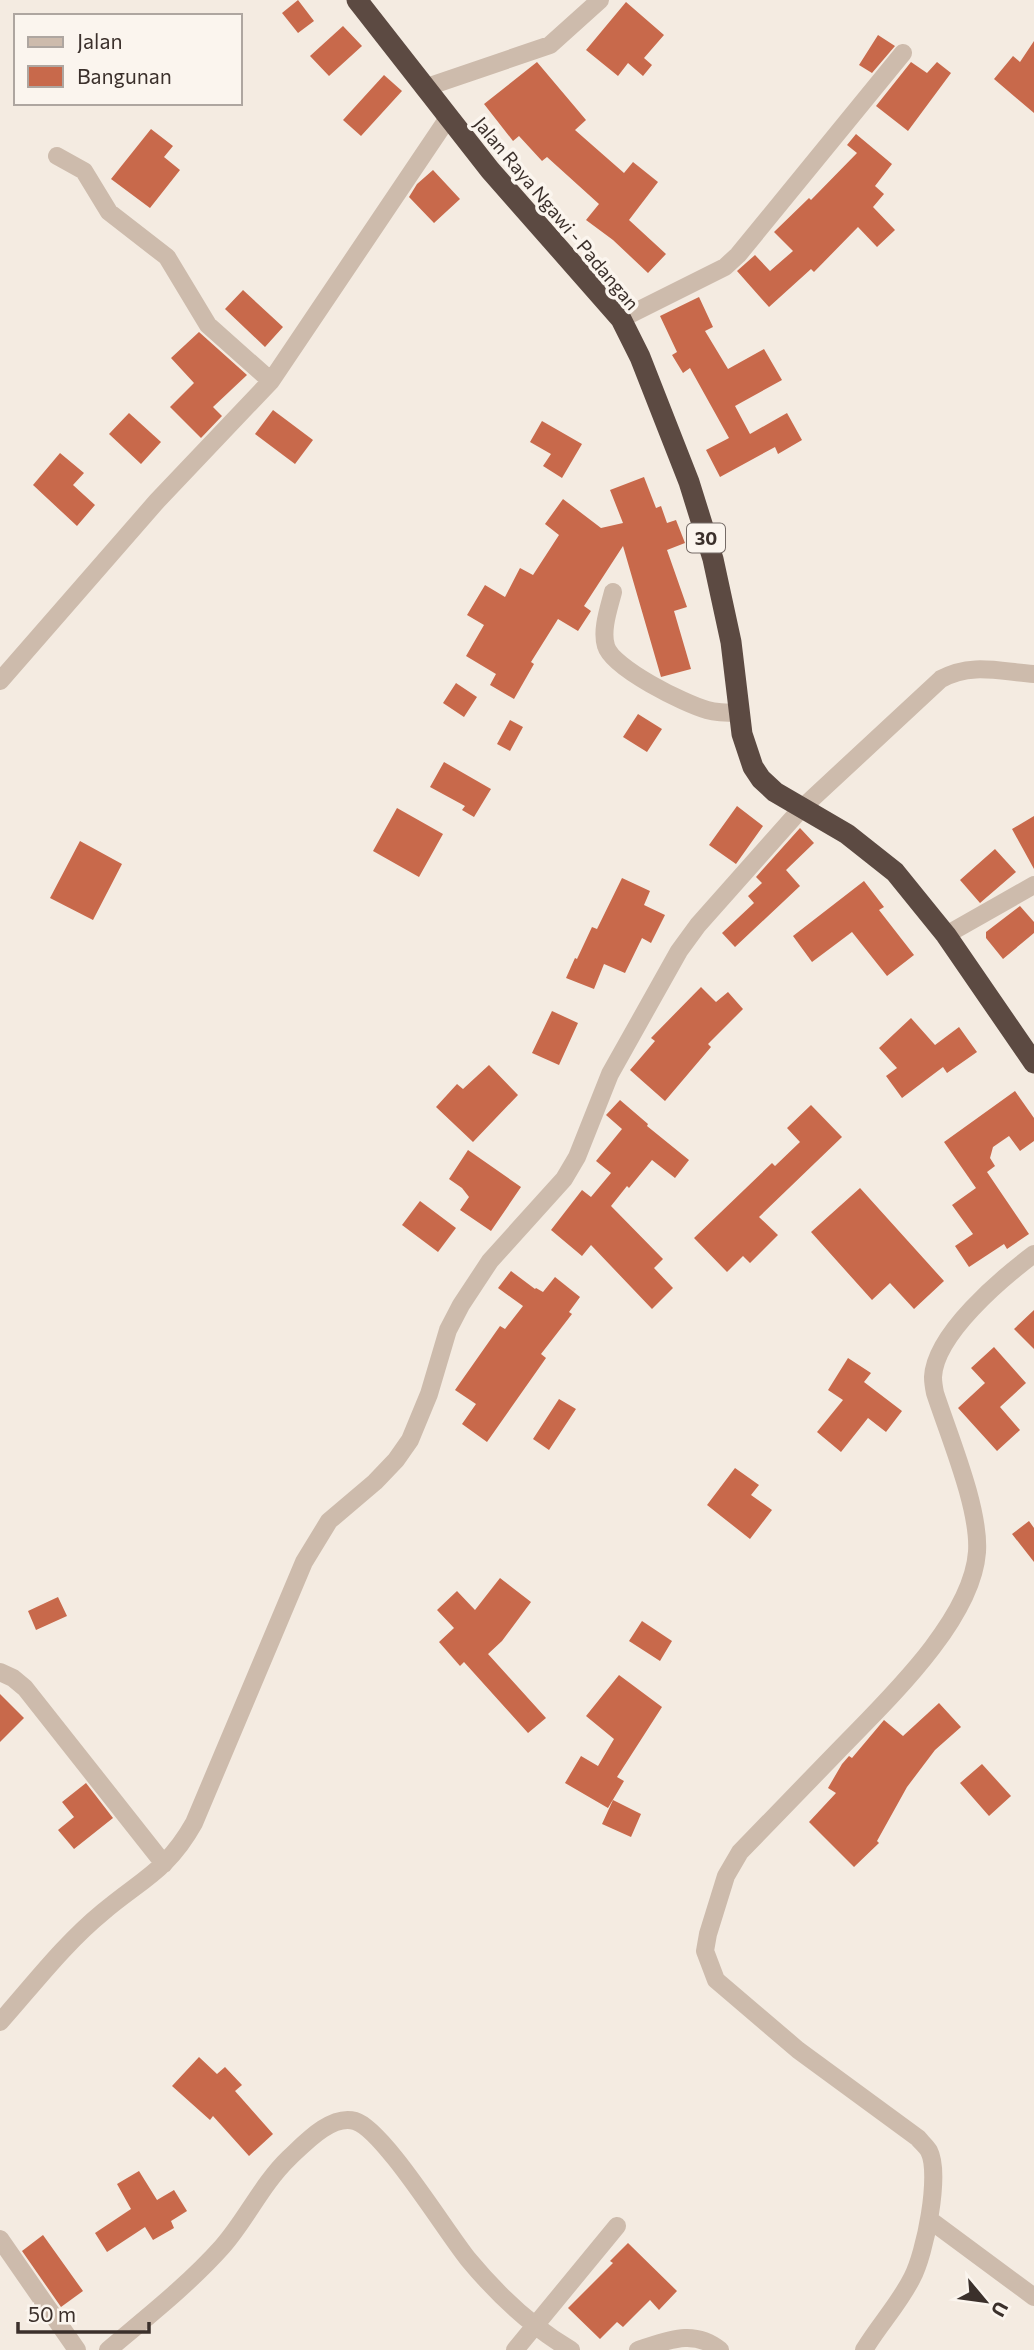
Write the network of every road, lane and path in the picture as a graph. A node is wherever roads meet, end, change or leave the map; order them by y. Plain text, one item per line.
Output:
1 (357, 0) edge
2 (600, 0) edge
3 (903, 52) dead end
4 (424, 88) junction
5 (448, 118) junction
6 (57, 156) dead end
7 (621, 319) junction
8 (271, 381) junction
9 (612, 592) dead end
10 (1034, 674) edge
11 (0, 681) edge
12 (739, 713) junction
13 (801, 808) junction
14 (1034, 885) edge
15 (946, 935) junction
16 (1034, 1063) edge
17 (1034, 1254) edge
18 (0, 1672) edge
19 (164, 1864) junction
20 (0, 2022) edge
21 (930, 2220) junction
22 (617, 2225) dead end
23 (0, 2239) edge
24 (1034, 2297) edge
25 (534, 2325) junction
26 (77, 2350) edge
27 (108, 2350) edge
28 (515, 2350) edge
29 (571, 2350) edge
30 (638, 2350) edge
31 (720, 2350) edge
32 (864, 2350) edge

1 - 4 highway, Jalan Raya Ngawi - Padangan / 30
2 - 4 street
3 - 7 street
4 - 5 highway, Jalan Raya Ngawi - Padangan / 30
5 - 7 highway, Jalan Raya Ngawi - Padangan / 30
5 - 8 street
6 - 8 street
7 - 12 highway, Jalan Raya Ngawi - Padangan / 30
8 - 11 street
9 - 12 street
10 - 13 street
12 - 13 highway, Jalan Raya Ngawi - Padangan / 30
13 - 15 highway, Jalan Raya Ngawi - Padangan / 30
13 - 19 street
14 - 15 street
15 - 16 highway, Jalan Raya Ngawi - Padangan / 30
17 - 21 street
18 - 19 street
19 - 20 street
21 - 24 street
21 - 32 street
22 - 25 street
23 - 26 street
25 - 27 street
25 - 28 street
25 - 29 street
30 - 31 street

